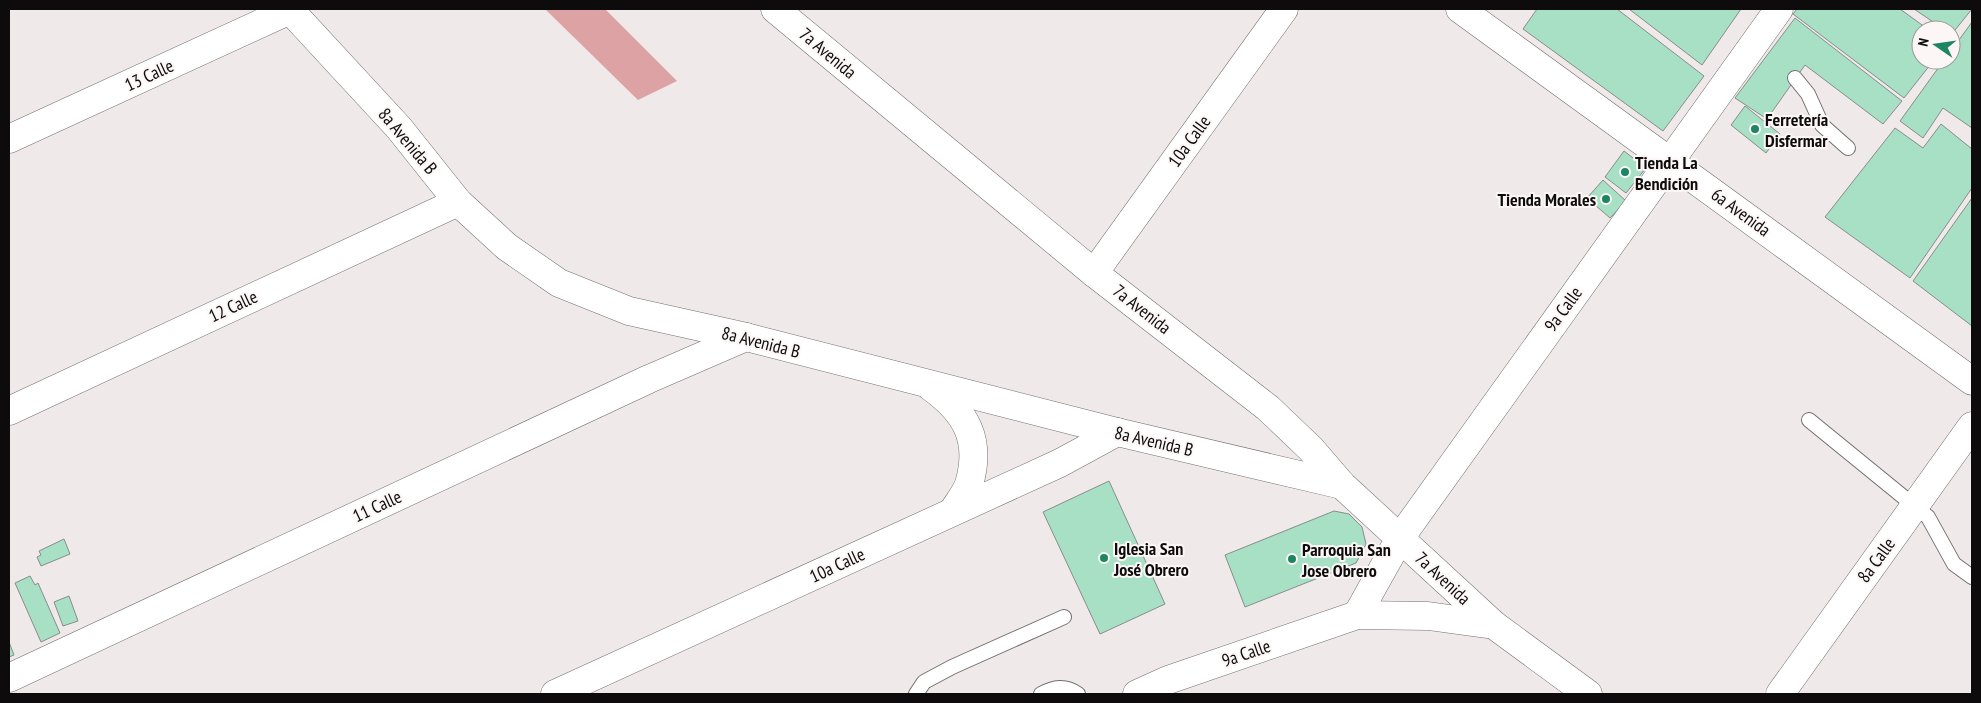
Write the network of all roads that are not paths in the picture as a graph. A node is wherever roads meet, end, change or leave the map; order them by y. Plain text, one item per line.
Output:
1 (290, 9) edge
2 (775, 9) edge
3 (1284, 9) edge
4 (1460, 9) edge
5 (1780, 9) edge
6 (1795, 78) dead end
7 (9, 139) edge
8 (1848, 148) dead end
9 (1670, 160) junction
10 (458, 202) junction
11 (1094, 272) junction
12 (746, 337) junction
13 (1972, 381) edge
14 (928, 384) junction
15 (9, 411) edge
16 (1809, 420) dead end
17 (1972, 426) edge
18 (1117, 432) junction
19 (1342, 485) junction
20 (1914, 506) junction
21 (953, 511) junction
22 (1400, 538) junction
23 (1972, 577) edge
24 (1356, 615) junction
25 (1064, 618) dead end
26 (1494, 625) junction
27 (9, 678) edge
28 (1582, 692) edge
29 (555, 694) edge
30 (916, 694) edge
31 (1040, 694) edge
32 (1078, 694) edge
33 (1137, 694) edge
34 (1780, 694) edge

1 - 7 street, 13 Calle
1 - 10 street, 8a Avenida B
2 - 11 street, 7a Avenida
3 - 11 street, 10a Calle
4 - 9 street, 6a Avenida
5 - 9 street, 9a Calle
6 - 8 lane
9 - 13 street, 6a Avenida
9 - 22 street, 9a Calle
10 - 12 street, 8a Avenida B
10 - 15 street, 12 Calle
11 - 19 street, 7a Avenida
12 - 14 street, 8a Avenida B
12 - 27 street, 11 Calle
14 - 18 street, 8a Avenida B
14 - 21 street
16 - 20 lane
17 - 20 street, 8a Calle
18 - 19 street, 8a Avenida B
18 - 21 street, 10a Calle
19 - 22 street, 7a Avenida
20 - 23 lane
20 - 34 street, 8a Calle
21 - 29 street, 10a Calle
22 - 24 street, 9a Calle
22 - 26 street, 7a Avenida
24 - 26 street, 9a Calle
24 - 33 street, 9a Calle
25 - 30 lane
26 - 28 street, 9a Calle
31 - 32 lane

